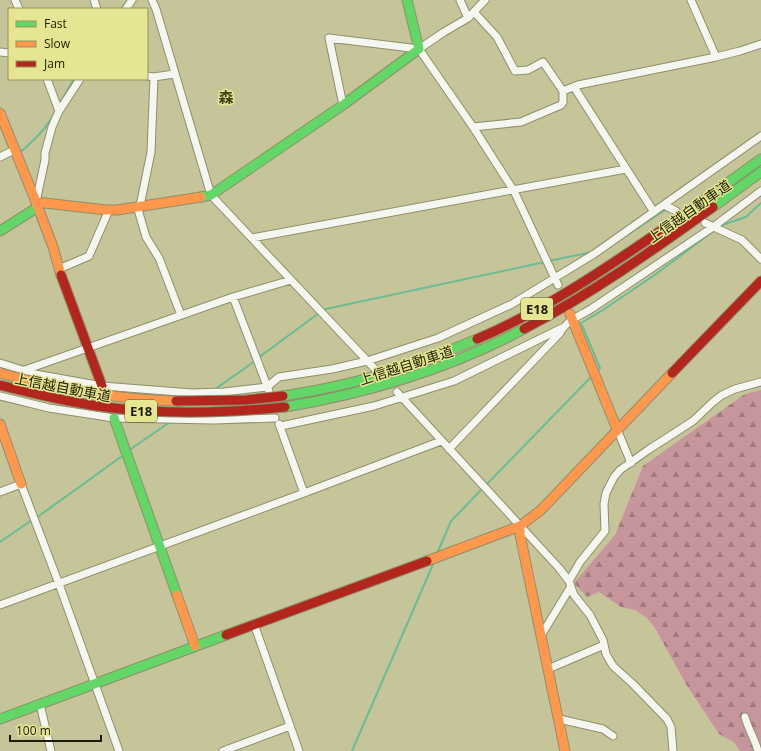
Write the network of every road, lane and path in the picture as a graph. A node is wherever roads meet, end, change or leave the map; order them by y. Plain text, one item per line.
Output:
1 (152, 0) edge
2 (407, 0) edge
3 (460, 0) edge
4 (485, 0) edge
5 (691, 0) edge
6 (474, 12) junction
7 (468, 18) junction
8 (761, 44) edge
9 (419, 50) junction
10 (716, 57) junction
11 (174, 74) junction
12 (150, 77) edge
13 (47, 80) edge
14 (79, 80) edge
15 (574, 87) junction
16 (563, 91) junction
17 (343, 105) junction
18 (59, 111) junction
19 (0, 113) edge
20 (473, 127) junction
21 (761, 136) edge
22 (14, 150) junction
23 (0, 156) edge
24 (761, 159) edge
25 (626, 169) junction
26 (761, 172) edge
27 (514, 191) junction
28 (761, 191) edge
29 (211, 195) junction
30 (37, 205) junction
31 (664, 205) junction
32 (139, 206) junction
33 (109, 210) junction
34 (676, 211) dead end
35 (654, 212) junction
36 (705, 223) dead end
37 (713, 227) junction
38 (0, 231) edge
39 (252, 238) junction
40 (761, 259) edge
41 (59, 268) junction
42 (291, 280) junction
43 (761, 281) edge
44 (557, 282) junction
45 (233, 297) junction
46 (181, 315) junction
47 (571, 317) junction
48 (563, 328) junction
49 (88, 347) junction
50 (367, 361) junction
51 (0, 363) edge
52 (374, 369) dead end
53 (22, 371) junction
54 (0, 373) edge
55 (761, 382) edge
56 (0, 385) edge
57 (102, 386) junction
58 (268, 387) junction
59 (399, 395) junction
60 (0, 396) edge
61 (114, 418) junction
62 (275, 418) junction
63 (0, 424) edge
64 (281, 426) junction
65 (618, 429) junction
66 (441, 441) junction
67 (449, 449) junction
68 (631, 463) junction
69 (21, 484) junction
70 (0, 492) edge
71 (304, 493) junction
72 (520, 526) junction
73 (160, 546) junction
74 (59, 584) junction
75 (570, 585) junction
76 (0, 605) edge
77 (254, 624) junction
78 (542, 634) junction
79 (604, 645) junction
80 (195, 646) junction
81 (548, 669) junction
82 (95, 683) junction
83 (40, 704) junction
84 (745, 717) dead end
85 (0, 719) edge
86 (558, 719) junction
87 (290, 726) junction
88 (613, 736) dead end
89 (51, 751) edge
90 (119, 751) edge
91 (223, 751) edge
92 (299, 751) edge
93 (565, 751) edge
94 (673, 751) edge
95 (758, 751) edge

1 - 11 street
2 - 9 main road
3 - 7 street
4 - 6 street
5 - 10 street
6 - 7 street
6 - 16 street
7 - 9 street
8 - 10 street
9 - 17 main road
9 - 17 street
9 - 20 street
10 - 15 street
11 - 12 street
11 - 29 street
12 - 32 street
13 - 18 street
14 - 18 street
15 - 16 street
15 - 25 street
16 - 20 street
17 - 29 main road
18 - 30 street
19 - 22 main road
20 - 27 street
21 - 31 street
22 - 23 street
22 - 30 main road
24 - 54 main road, 上信越自動車道 / E18, bridge
25 - 27 street
25 - 35 street
26 - 56 main road, 上信越自動車道 / E18, bridge
27 - 39 street
27 - 44 street
28 - 37 street
29 - 32 main road
29 - 39 street
30 - 33 main road
30 - 38 main road
30 - 41 main road
31 - 34 street
31 - 35 street
32 - 33 main road
32 - 46 street
33 - 41 street
35 - 44 street
36 - 37 street
37 - 40 street
37 - 47 street
39 - 42 street
41 - 49 main road
42 - 45 street
42 - 50 street
43 - 65 main road
44 - 50 street
45 - 46 street
45 - 58 street
46 - 49 street
47 - 48 street
47 - 65 main road
48 - 59 street
48 - 67 street
49 - 53 street
49 - 57 main road
50 - 52 street
50 - 58 street
51 - 53 street
53 - 57 street
55 - 68 street
57 - 58 street
58 - 62 street
59 - 64 street
59 - 66 street
60 - 61 street
61 - 62 street
61 - 73 main road
62 - 64 street
63 - 69 main road
64 - 71 street
65 - 68 street
65 - 72 main road
66 - 67 street
66 - 71 street
67 - 72 street
68 - 75 street
69 - 70 street
69 - 74 street
71 - 73 street
72 - 75 street
72 - 77 main road
72 - 78 main road
73 - 74 street
73 - 80 main road
74 - 76 street
74 - 82 street
75 - 78 street
75 - 79 street
77 - 80 main road
77 - 87 street
78 - 81 main road
79 - 81 street
79 - 94 street
80 - 82 main road
81 - 86 main road
82 - 83 main road
82 - 90 street
83 - 85 main road
83 - 89 street
84 - 95 street
86 - 88 street
86 - 93 main road
87 - 91 street
87 - 92 street

